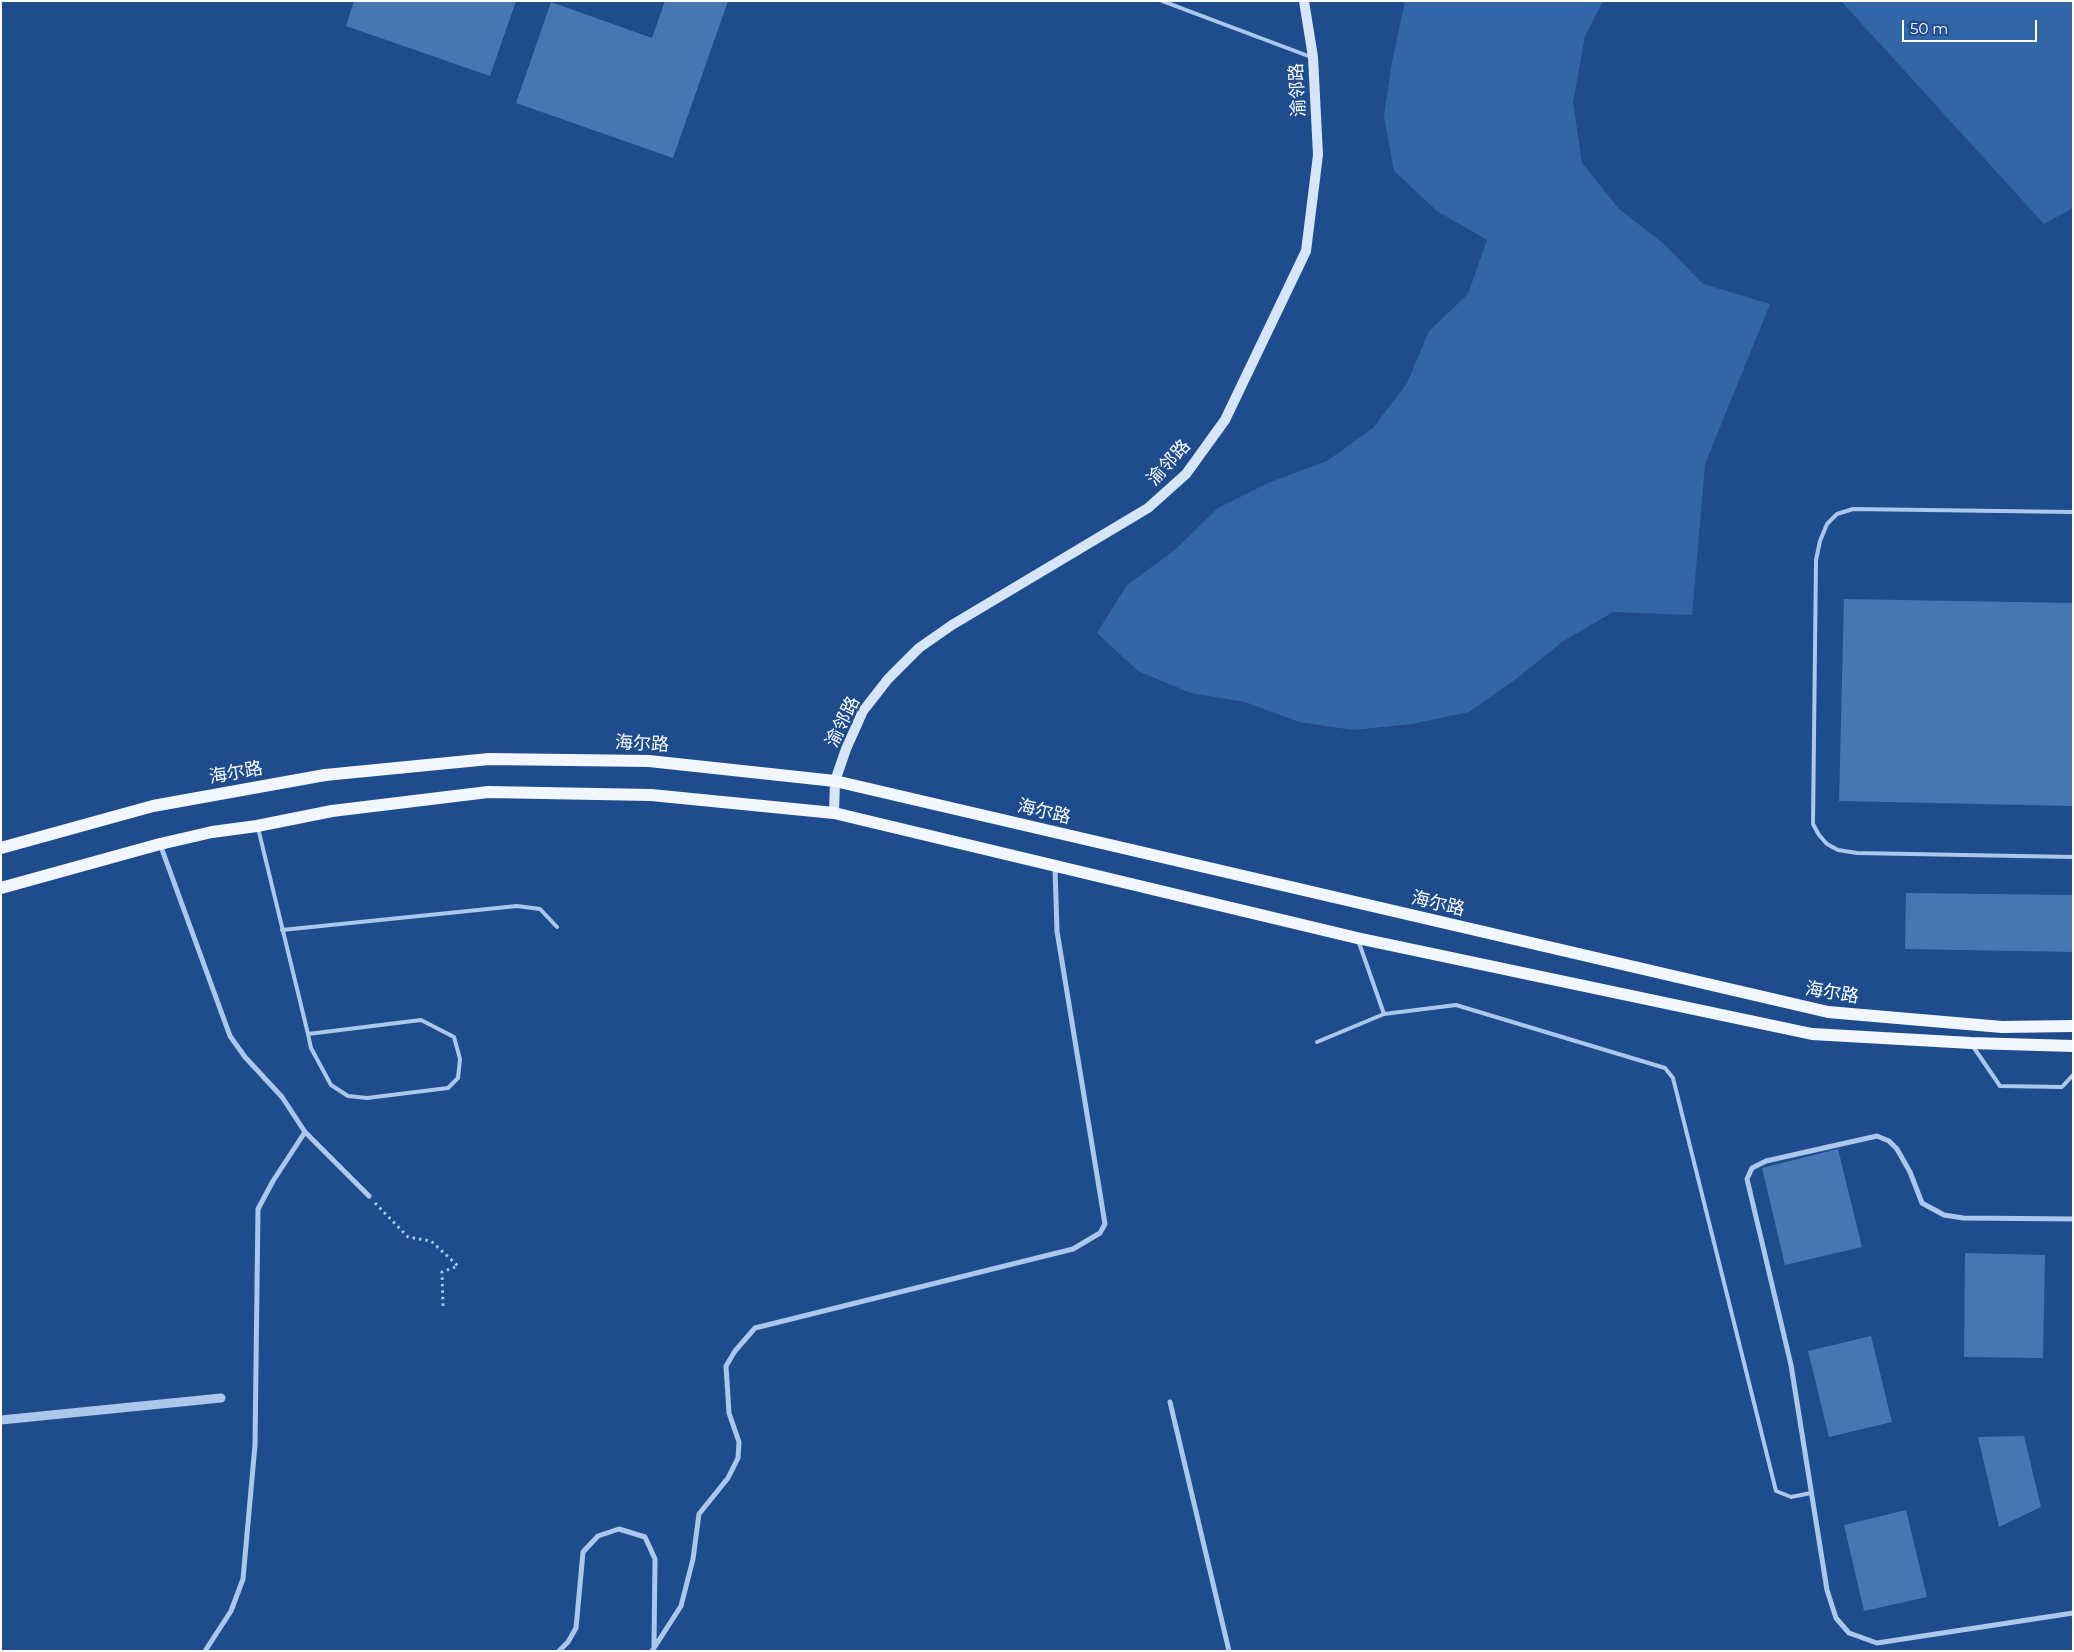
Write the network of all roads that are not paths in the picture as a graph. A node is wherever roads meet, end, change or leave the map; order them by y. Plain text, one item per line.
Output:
1 (1162, 1) edge
2 (1304, 1) edge
3 (1314, 58) junction
4 (2073, 512) edge
5 (835, 781) junction
6 (834, 813) junction
7 (257, 826) junction
8 (160, 844) junction
9 (1, 848) edge
10 (2073, 857) edge
11 (1055, 867) junction
12 (1, 888) edge
13 (557, 927) dead end
14 (282, 930) junction
15 (1357, 938) junction
16 (1384, 1014) junction
17 (2073, 1026) edge
18 (308, 1034) junction
19 (1317, 1042) dead end
20 (1971, 1043) junction
21 (2073, 1046) edge
22 (2073, 1075) edge
23 (305, 1132) junction
24 (369, 1196) road end
25 (2073, 1219) edge
26 (221, 1398) dead end
27 (1170, 1402) dead end
28 (1, 1420) edge
29 (1811, 1493) junction
30 (2073, 1613) edge
31 (653, 1649) edge
32 (205, 1651) edge
33 (559, 1651) edge
34 (1229, 1651) edge

1 - 3 lane
2 - 3 main road, 渝邻路
3 - 5 main road, 渝邻路
4 - 10 lane
5 - 6 main road, 渝邻路
5 - 9 main road, 海尔路
5 - 17 main road, 海尔路
6 - 7 main road
6 - 11 main road
7 - 8 main road
7 - 14 lane
8 - 12 main road
8 - 23 street
11 - 15 main road
11 - 31 street
13 - 14 lane
14 - 18 lane
15 - 16 lane
15 - 20 main road
16 - 19 lane
16 - 29 lane
18 - 18 lane
20 - 21 main road
20 - 22 lane
23 - 24 street
23 - 32 street
25 - 29 street
26 - 28 street
27 - 34 street
29 - 30 street
31 - 33 street

